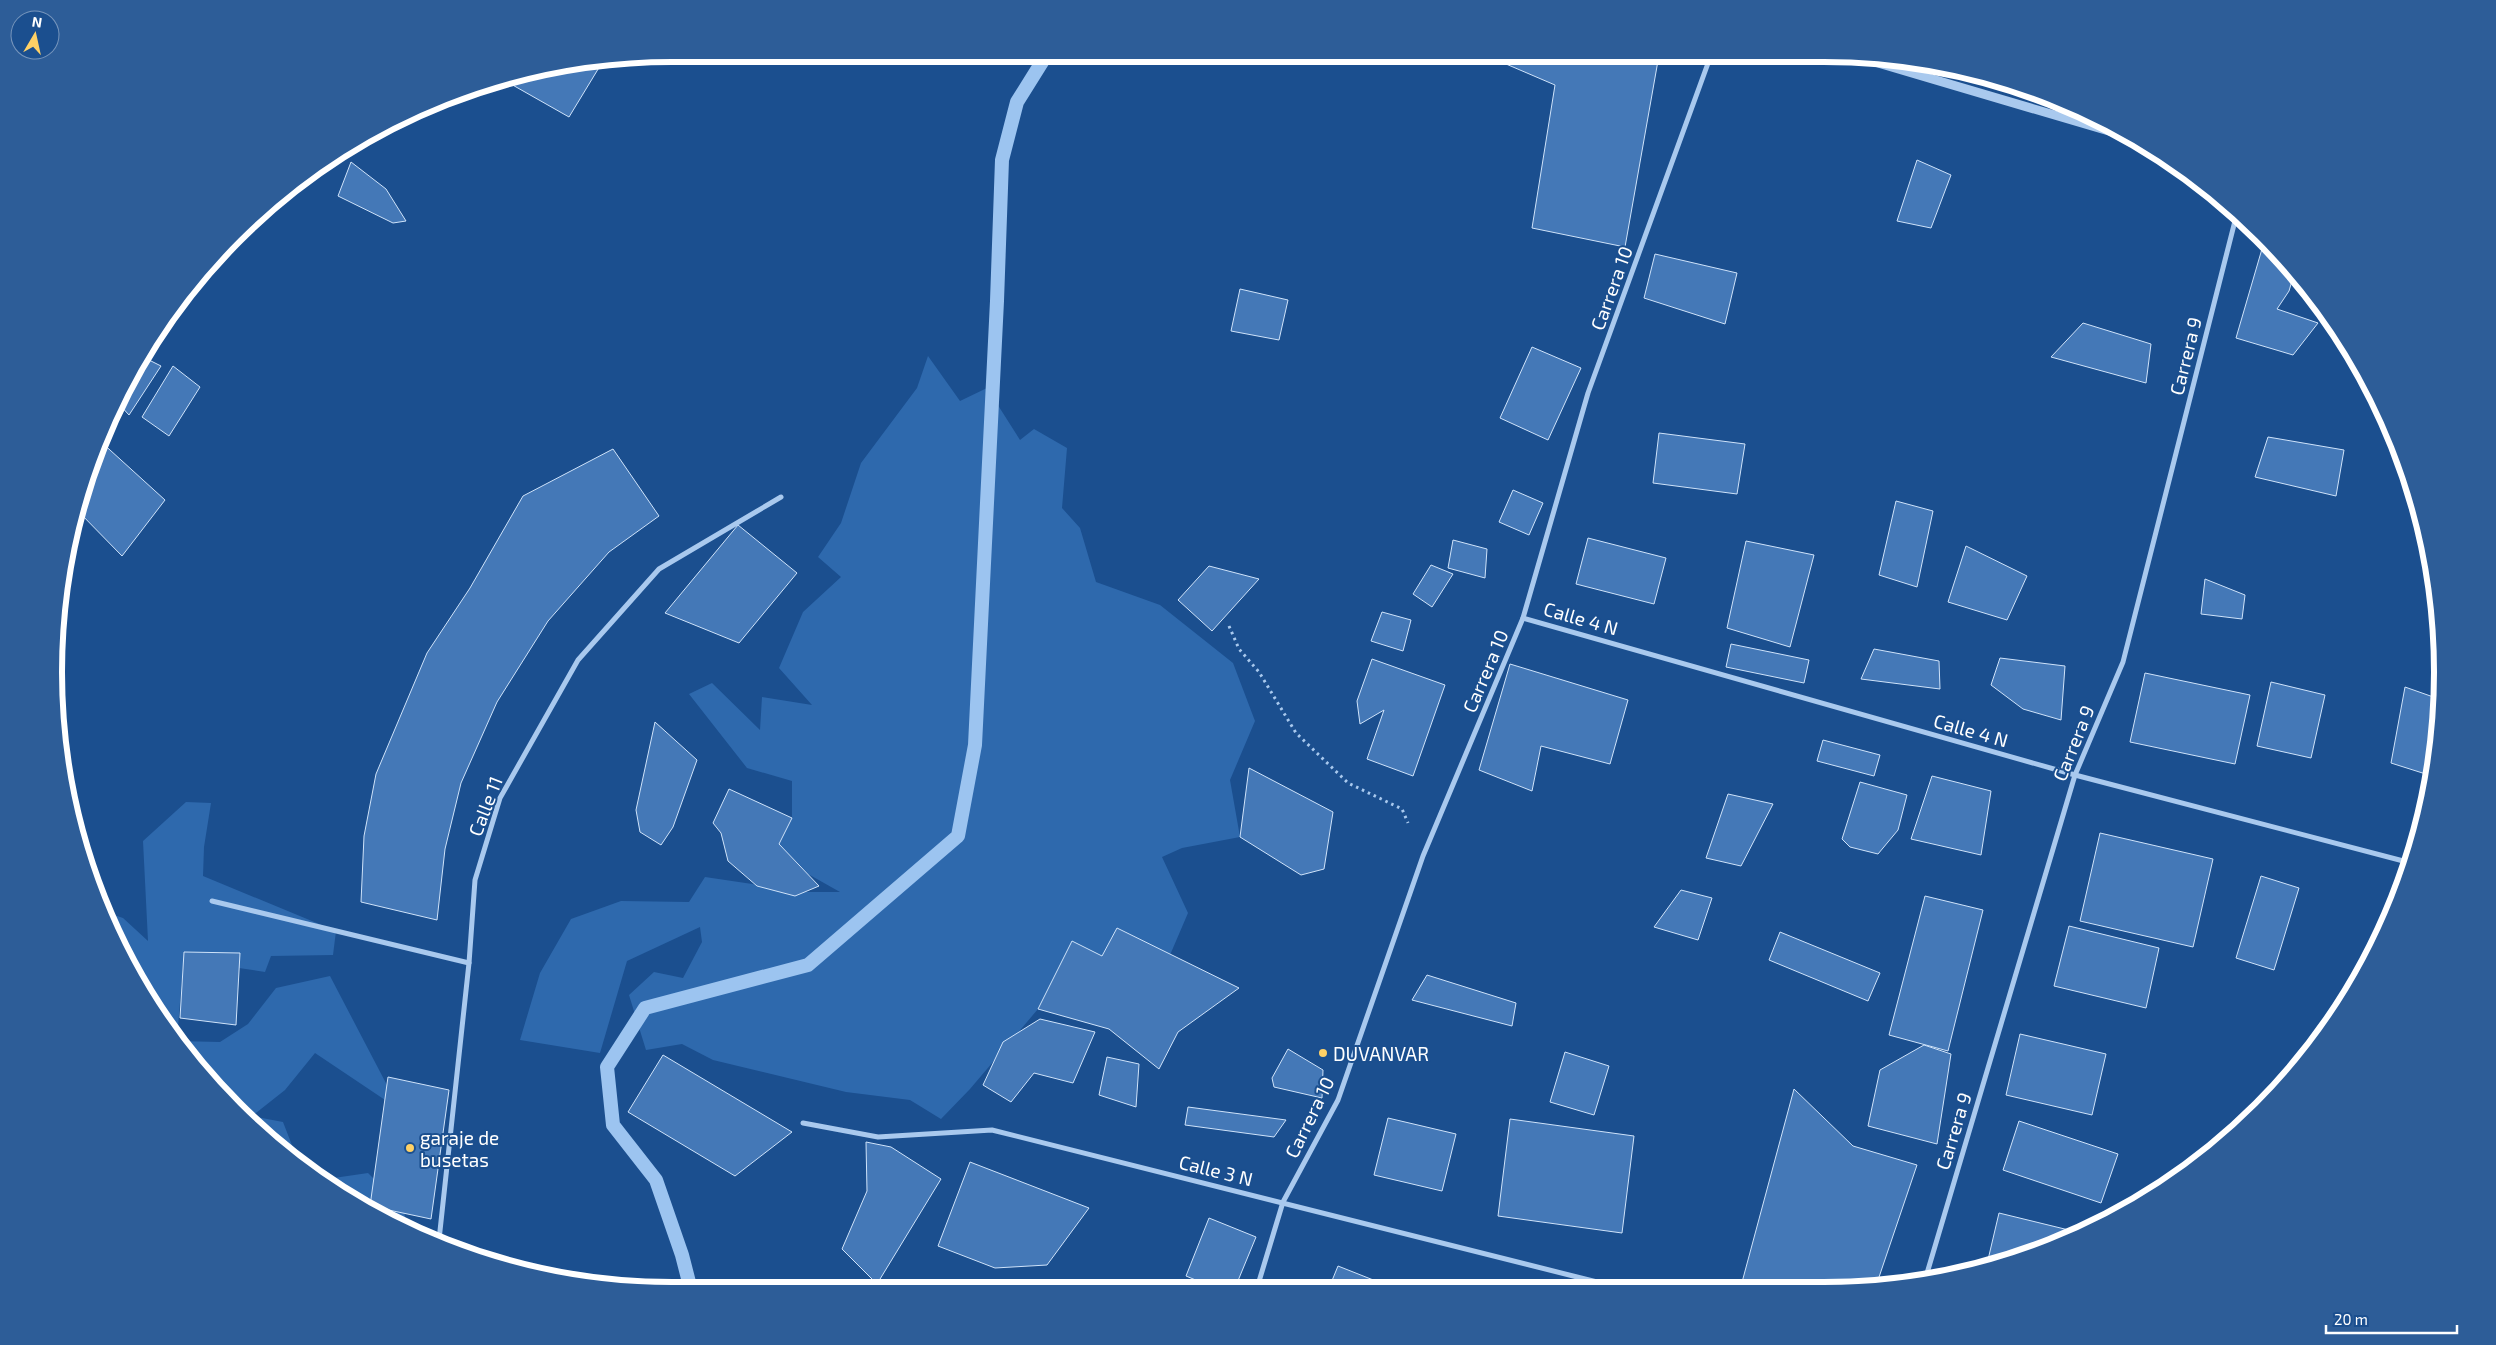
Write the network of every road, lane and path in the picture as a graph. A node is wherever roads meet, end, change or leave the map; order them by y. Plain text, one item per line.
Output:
1 (1708, 62) edge
2 (1891, 67) edge
3 (2098, 128) edge
4 (2235, 222) edge
5 (781, 497) dead end
6 (1523, 618) junction
7 (1228, 626) dead end
8 (2075, 775) junction
9 (1423, 856) junction
10 (2403, 862) edge
11 (212, 901) dead end
12 (469, 963) junction
13 (803, 1123) dead end
14 (1283, 1202) junction
15 (439, 1236) edge
16 (1927, 1273) edge
17 (1259, 1282) edge
18 (1597, 1282) edge

1 - 6 street, Carrera 10
2 - 3 street
4 - 8 street, Carrera 9
5 - 12 street, Calle 11
6 - 8 street, Calle 4 N
6 - 9 street, Carrera 10
7 - 9 path
8 - 10 street, Calle 4 N
8 - 16 street, Carrera 9
9 - 14 street, Carrera 10
11 - 12 street
12 - 15 street, Calle 11
13 - 14 street, Calle 3 N
14 - 17 street, Carrera 10
14 - 18 street, Calle 3 N

